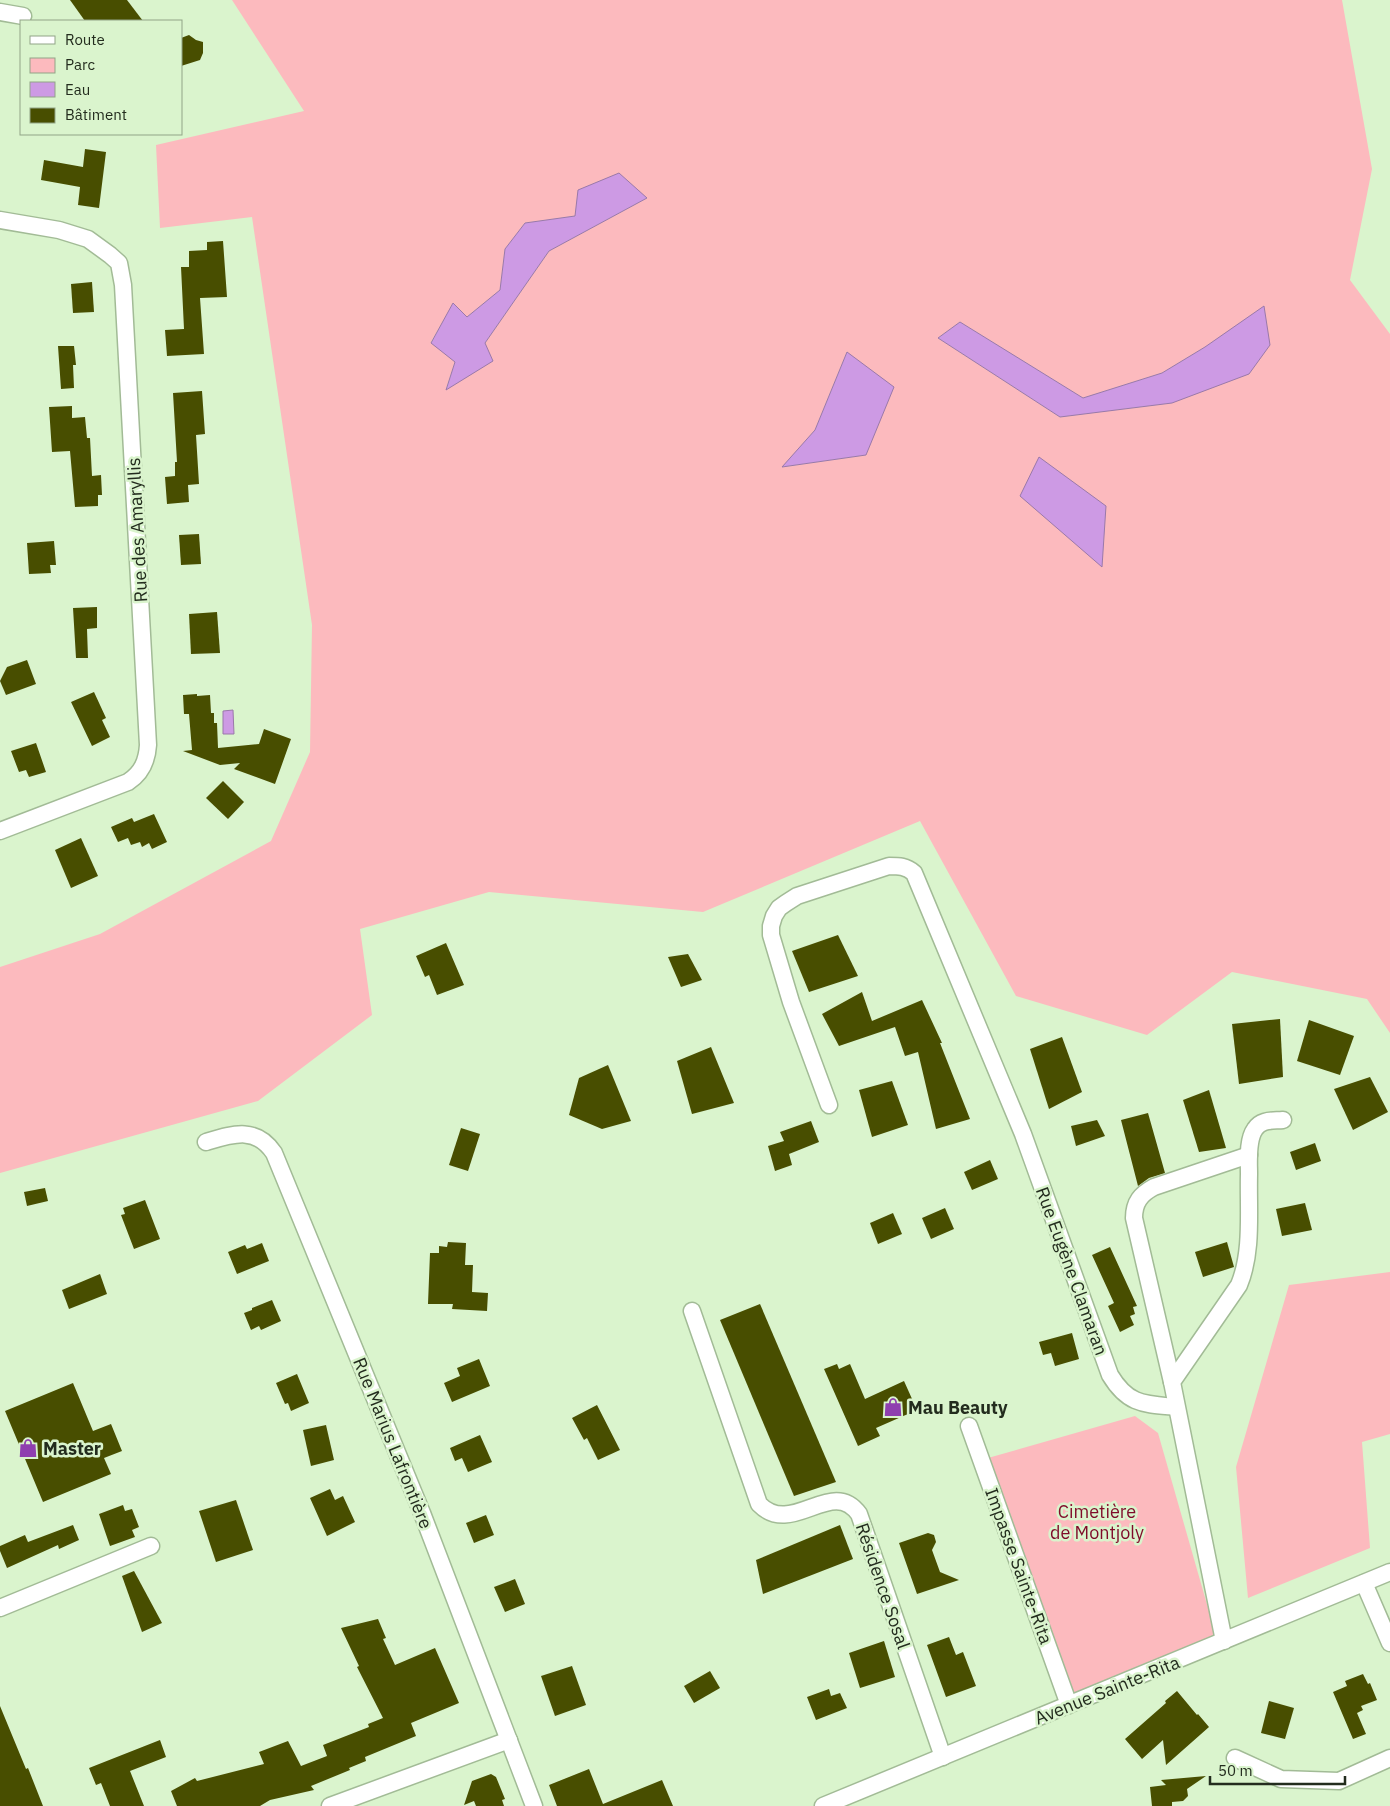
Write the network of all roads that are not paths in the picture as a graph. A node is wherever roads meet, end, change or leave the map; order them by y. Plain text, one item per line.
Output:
1 (0, 12) edge
2 (23, 16) dead end
3 (0, 220) edge
4 (0, 831) edge
5 (829, 1105) dead end
6 (1283, 1120) dead end
7 (206, 1142) dead end
8 (1250, 1155) junction
9 (692, 1311) dead end
10 (1172, 1382) junction
11 (1176, 1407) junction
12 (969, 1426) dead end
13 (151, 1546) dead end
14 (1390, 1572) edge
15 (1364, 1583) junction
16 (0, 1608) edge
17 (1224, 1642) junction
18 (1390, 1643) edge
19 (1069, 1706) junction
20 (508, 1740) junction
21 (942, 1757) junction
22 (1235, 1758) dead end
23 (1390, 1758) edge
24 (330, 1806) edge
25 (534, 1806) edge
26 (823, 1806) edge

1 - 2 street
3 - 4 street, Rue des Amaryllis
5 - 11 street, Rue Eugène Clamaran
6 - 8 street
7 - 20 street, Rue Marius Lafrontière
8 - 10 street
8 - 10 street
9 - 21 street, Résidence Sosal
10 - 11 street
11 - 17 street
12 - 19 street, Impasse Sainte-Rita
13 - 16 street
14 - 15 street, Avenue Sainte-Rita
15 - 17 street, Avenue Sainte-Rita
15 - 18 street
17 - 19 street, Avenue Sainte-Rita
19 - 21 street, Avenue Sainte-Rita
20 - 24 street
20 - 25 street, Rue Marius Lafrontière
21 - 26 street, Avenue Sainte-Rita
22 - 23 street

